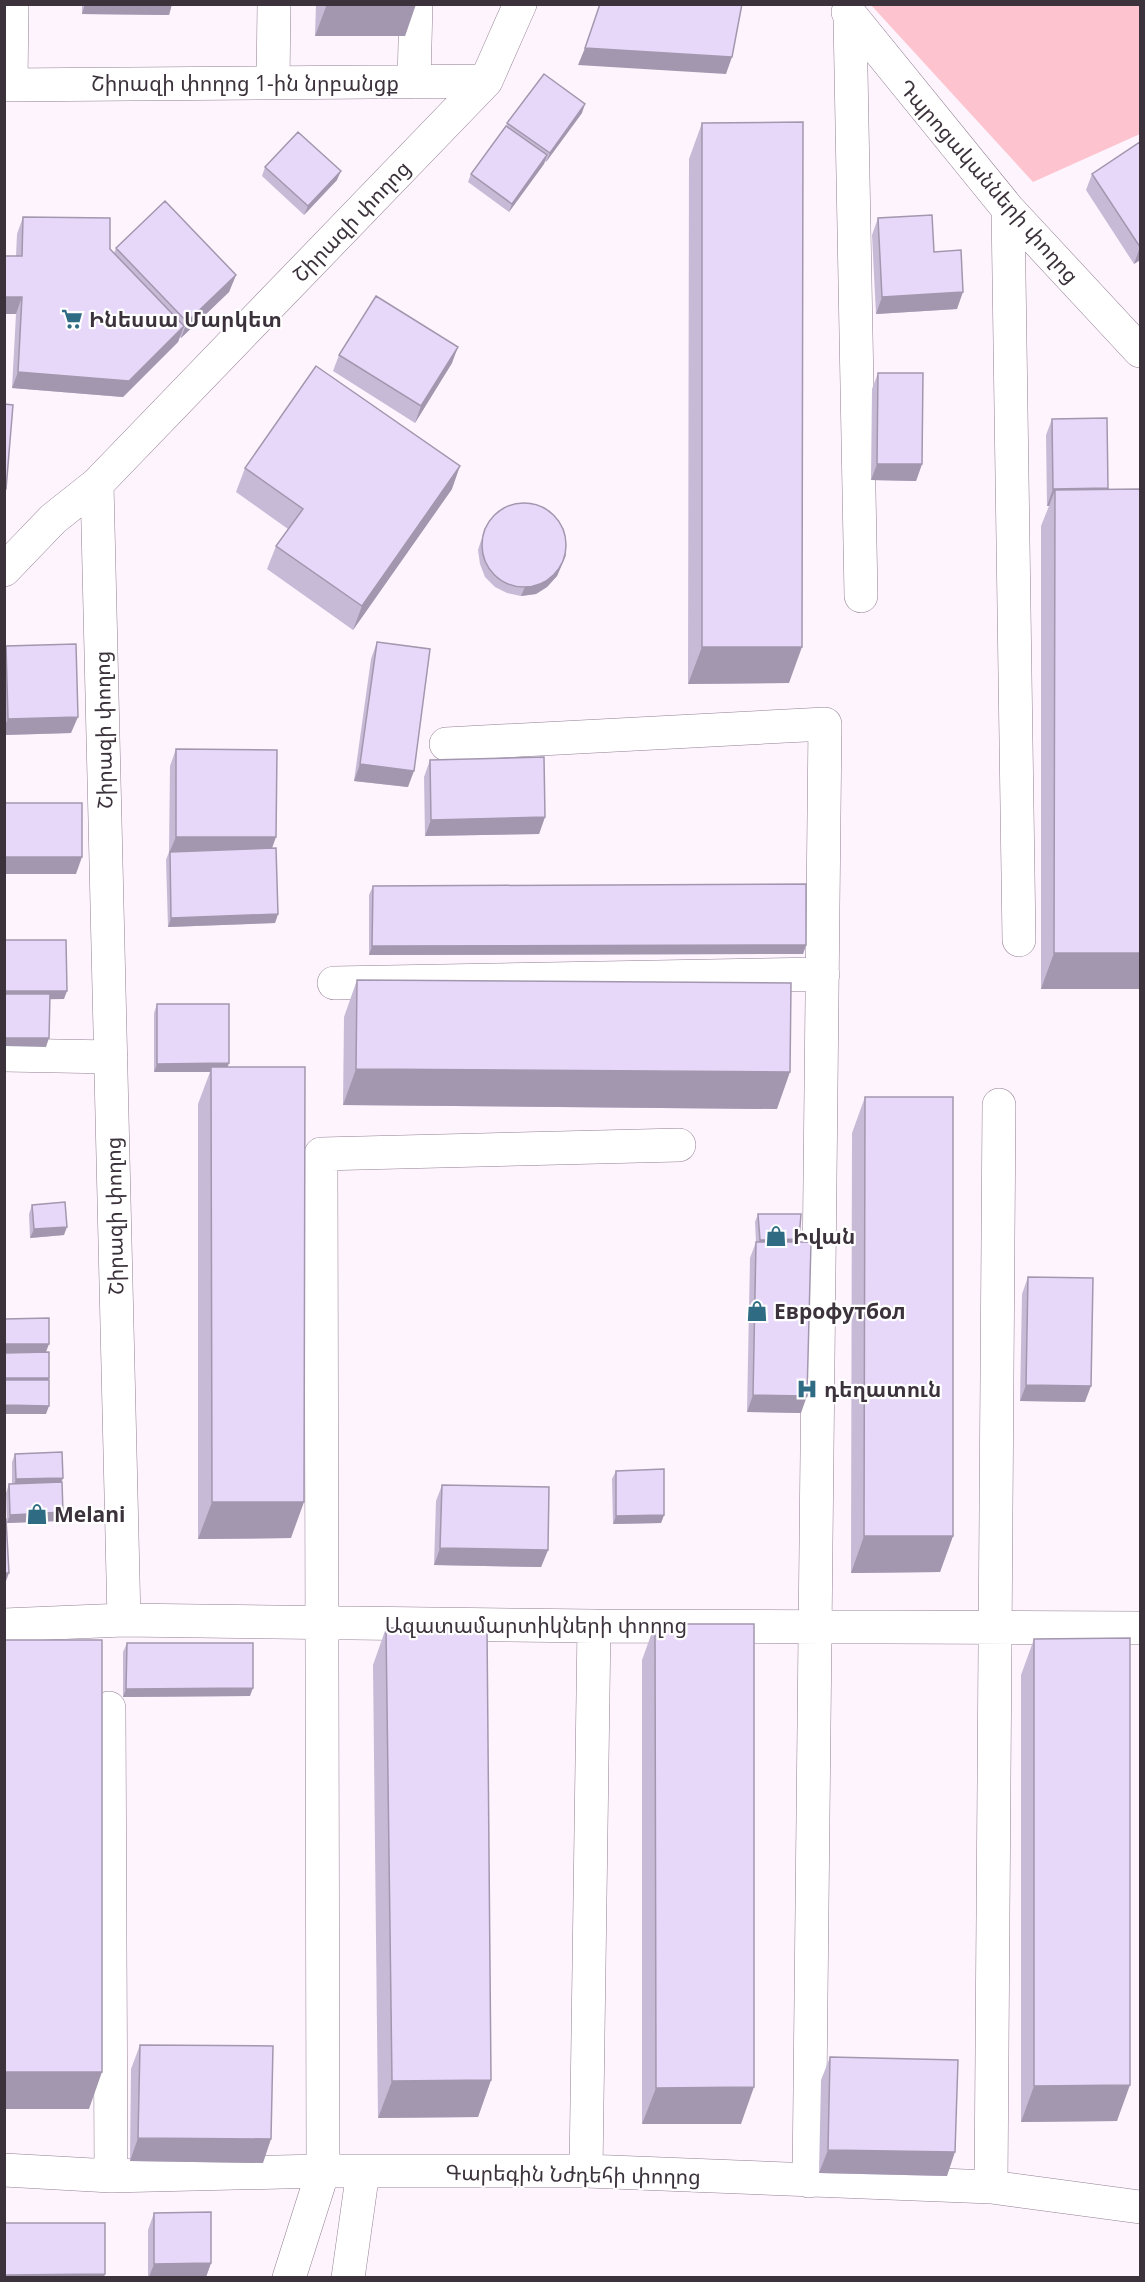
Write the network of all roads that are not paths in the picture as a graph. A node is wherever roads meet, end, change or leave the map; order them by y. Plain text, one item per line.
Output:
1 (12, 4) edge
2 (274, 4) edge
3 (416, 4) edge
4 (520, 4) edge
5 (847, 11) edge
6 (486, 81) junction
7 (414, 82) junction
8 (273, 83) junction
9 (8, 85) edge
10 (1008, 209) junction
11 (1140, 351) edge
12 (97, 484) junction
13 (4, 570) edge
14 (861, 596) dead end
15 (446, 744) dead end
16 (1019, 940) dead end
17 (823, 974) junction
18 (334, 983) dead end
19 (4, 1054) edge
20 (111, 1057) junction
21 (999, 1105) dead end
22 (678, 1145) dead end
23 (124, 1620) junction
24 (321, 1623) junction
25 (4, 1624) edge
26 (594, 1626) junction
27 (816, 1626) junction
28 (994, 1628) junction
29 (1140, 1628) edge
30 (109, 1708) dead end
31 (4, 2170) edge
32 (586, 2170) junction
33 (322, 2171) junction
34 (363, 2171) junction
35 (111, 2176) junction
36 (809, 2181) junction
37 (991, 2187) junction
38 (1140, 2207) edge
39 (289, 2277) edge
40 (348, 2277) edge

1 - 9 street
2 - 8 street
3 - 7 street
4 - 6 street, Շիրազի փողոց
5 - 10 street, Դպրոցականների փողոց
5 - 14 street
6 - 7 street, Շիրազի փողոց 1-ին նրբանցք
6 - 12 street, Շիրազի փողոց
7 - 8 street, Շիրազի փողոց 1-ին նրբանցք
8 - 9 street, Շիրազի փողոց 1-ին նրբանցք
10 - 11 street, Դպրոցականների փողոց
10 - 16 street
12 - 13 street
12 - 20 street, Շիրազի փողոց
15 - 17 street
17 - 18 street
17 - 27 street
19 - 20 street
20 - 23 street, Շիրազի փողոց
21 - 28 street
22 - 24 street
23 - 24 street, Ազատամարտիկների փողոց
23 - 25 street, Ազատամարտիկների փողոց
24 - 26 street, Ազատամարտիկների փողոց
24 - 33 street
26 - 27 street, Ազատամարտիկների փողոց
26 - 32 street
27 - 28 street, Ազատամարտիկների փողոց
27 - 36 street
28 - 29 street, Ազատամարտիկների փողոց
28 - 37 street
30 - 35 street
31 - 35 street, Գարեգին Նժդեհի փողոց
32 - 34 street, Գարեգին Նժդեհի փողոց
32 - 36 street, Գարեգին Նժդեհի փողոց
33 - 34 street, Գարեգին Նժդեհի փողոց
33 - 35 street, Գարեգին Նժդեհի փողոց
33 - 39 street
34 - 40 street
36 - 37 street, Գարեգին Նժդեհի փողոց
37 - 38 street, Գարեգին Նժդեհի փողոց

